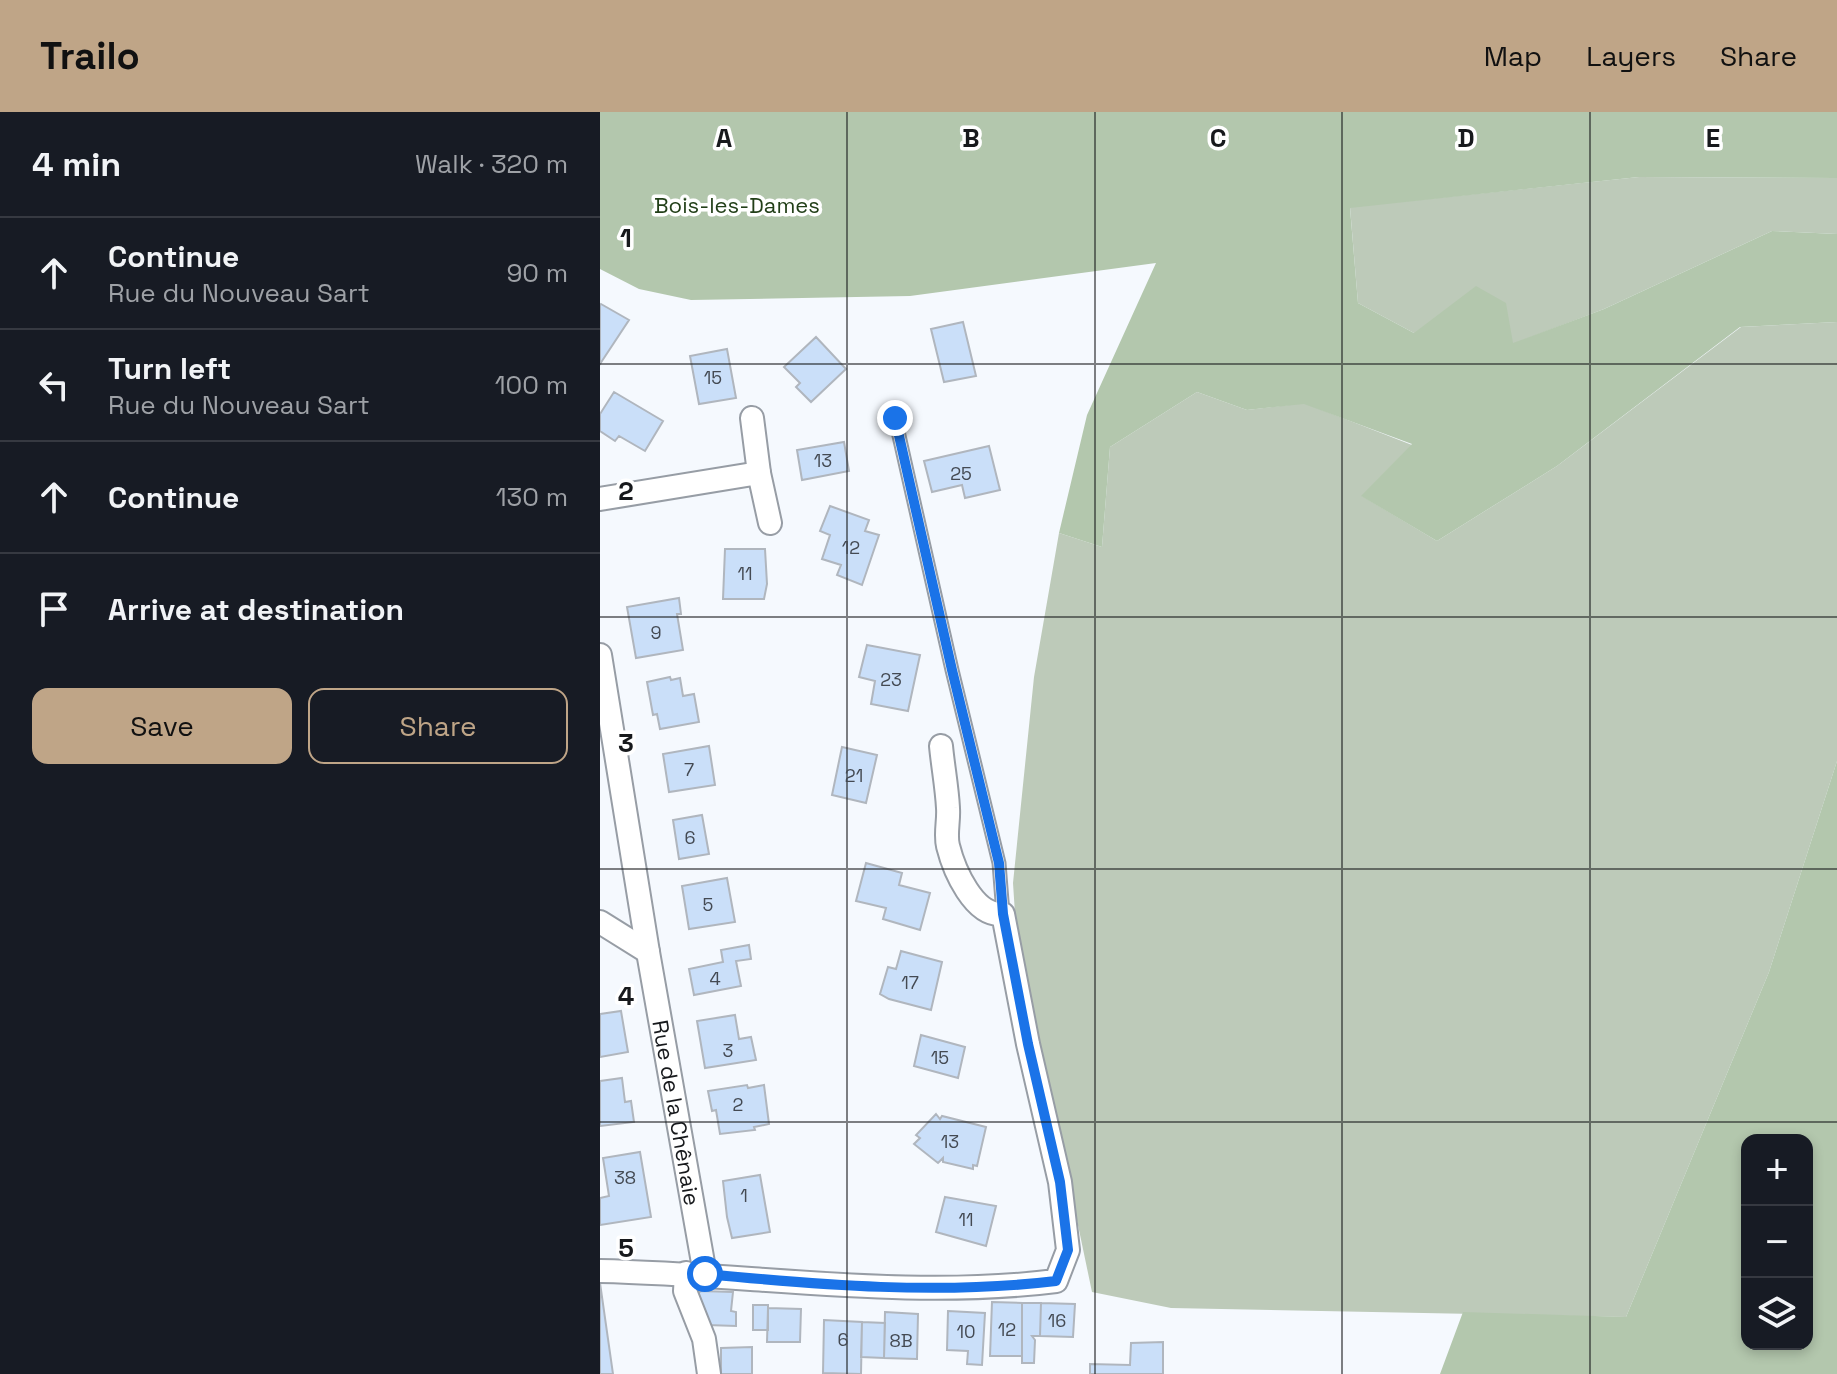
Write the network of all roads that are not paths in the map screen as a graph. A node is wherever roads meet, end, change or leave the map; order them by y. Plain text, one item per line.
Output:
1 (752, 418) dead end
2 (895, 418) dead end
3 (759, 473) junction
4 (600, 499) edge
5 (770, 523) dead end
6 (600, 655) edge
7 (941, 746) dead end
8 (1003, 914) junction
9 (600, 922) edge
10 (648, 952) junction
11 (600, 1271) edge
12 (696, 1274) junction
13 (709, 1374) edge

1 - 3 street
2 - 8 lane
3 - 4 street
3 - 5 street
6 - 10 street, Rue de la Chênaie
7 - 8 street
8 - 12 street
9 - 10 street
10 - 12 street, Rue de la Chênaie
11 - 12 street
12 - 13 street, Rue de la Chênaie

